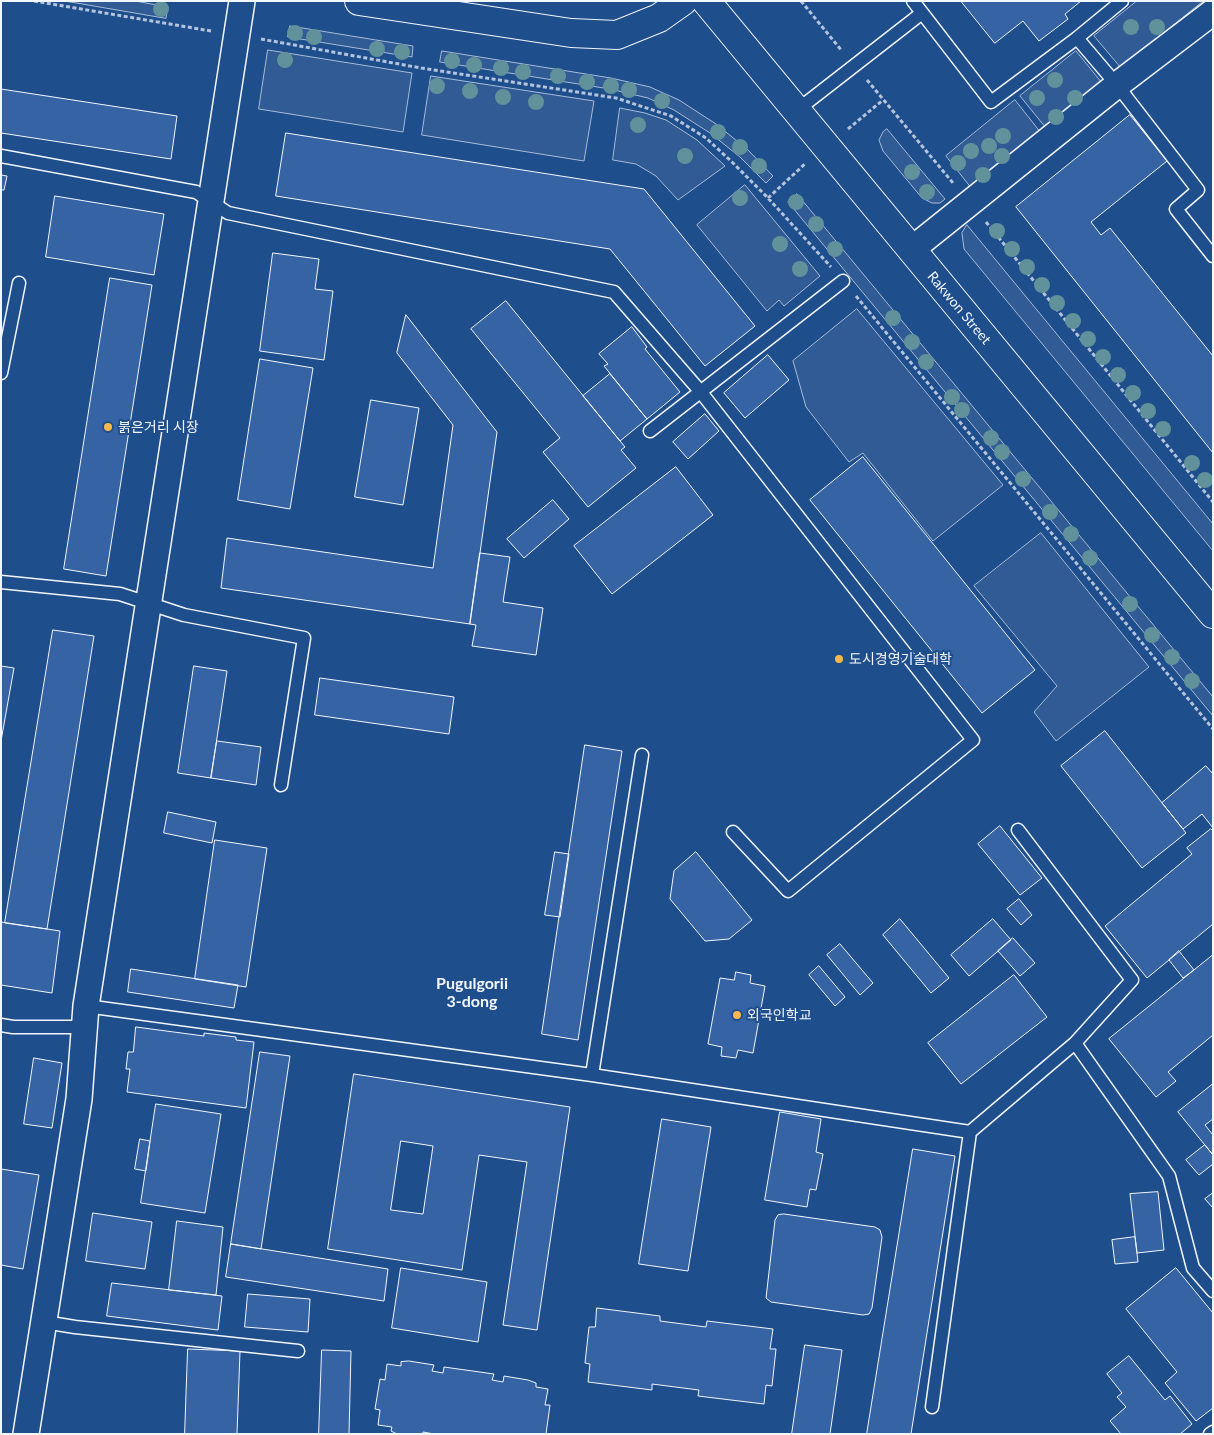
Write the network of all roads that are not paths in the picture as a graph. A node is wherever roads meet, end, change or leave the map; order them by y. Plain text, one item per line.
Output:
1 (242, 1) edge
2 (359, 1) edge
3 (683, 1) edge
4 (706, 1) edge
5 (912, 1) edge
6 (1122, 1) edge
7 (922, 12) junction
8 (1213, 12) edge
9 (1077, 38) junction
10 (1117, 85) junction
11 (796, 111) junction
12 (1, 156) edge
13 (212, 202) junction
14 (911, 250) junction
15 (1213, 256) edge
16 (843, 281) road end
17 (19, 283) dead end
18 (1, 373) edge
19 (700, 392) junction
20 (650, 431) dead end
21 (1, 582) edge
22 (148, 602) junction
23 (1213, 614) edge
24 (642, 755) dead end
25 (281, 784) dead end
26 (1018, 830) dead end
27 (733, 832) dead end
28 (85, 1017) junction
29 (1, 1025) edge
30 (1075, 1043) junction
31 (592, 1076) junction
32 (970, 1132) junction
33 (1213, 1291) edge
34 (44, 1322) junction
35 (298, 1351) dead end
36 (932, 1407) dead end
37 (26, 1434) edge

1 - 13 street
2 - 3 main road
4 - 11 main road, Rakwon Street
5 - 7 lane
6 - 9 lane
7 - 9 lane
7 - 11 lane
8 - 10 street
9 - 10 lane
10 - 14 street
10 - 15 lane
11 - 14 main road, Rakwon Street
12 - 13 lane
13 - 19 lane
13 - 22 street
14 - 23 main road, Rakwon Street
16 - 19 lane
17 - 18 lane
19 - 20 lane
19 - 27 lane
21 - 22 lane
22 - 25 lane
22 - 28 street
24 - 31 lane
26 - 30 lane
28 - 29 lane
28 - 31 lane
28 - 34 street
30 - 32 lane
30 - 33 lane
31 - 32 lane
32 - 36 lane
34 - 35 lane
34 - 37 street

